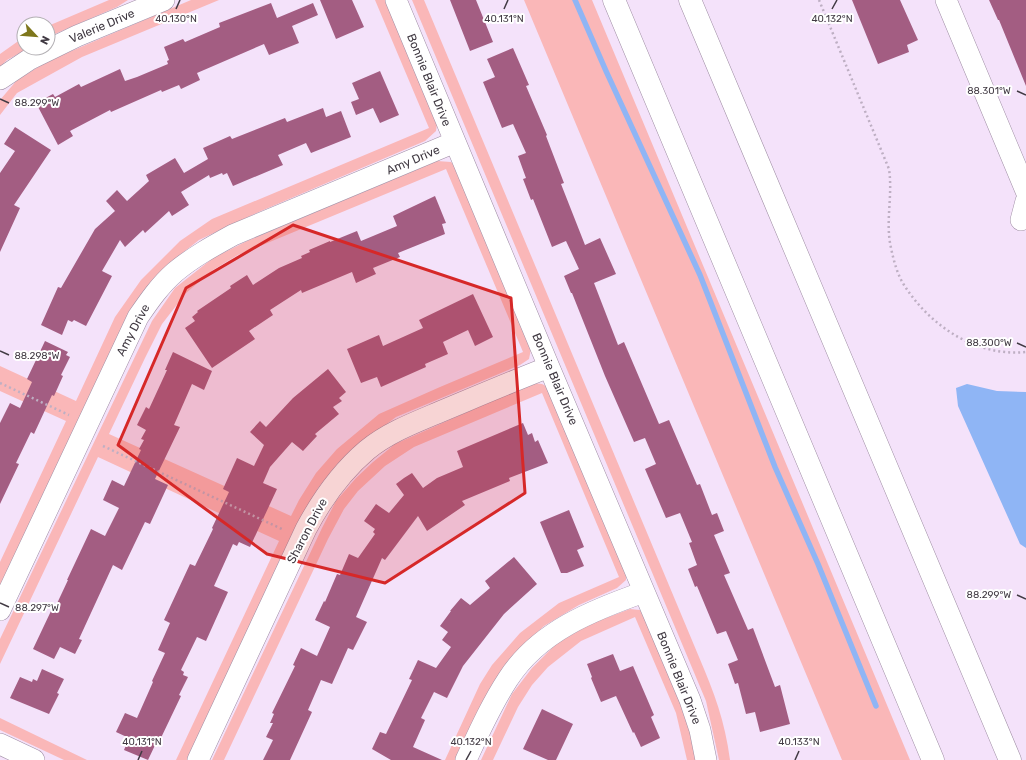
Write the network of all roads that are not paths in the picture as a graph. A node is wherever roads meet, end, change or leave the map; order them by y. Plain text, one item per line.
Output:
1 (396, 0) edge
2 (614, 0) edge
3 (690, 0) edge
4 (946, 0) edge
5 (153, 2) edge
6 (0, 79) edge
7 (455, 142) junction
8 (1026, 191) edge
9 (549, 367) junction
10 (644, 592) junction
11 (0, 610) edge
12 (0, 744) edge
13 (34, 760) edge
14 (198, 760) edge
15 (466, 760) edge
16 (706, 760) edge
17 (933, 760) edge
18 (1010, 760) edge

1 - 7 street, Bonnie Blair Drive
2 - 17 highway
3 - 18 highway
4 - 8 street
5 - 6 street, Valerie Drive
7 - 9 street, Bonnie Blair Drive
7 - 11 street, Amy Drive
9 - 10 street, Bonnie Blair Drive
9 - 14 street, Sharon Drive
10 - 15 street
10 - 16 street, Bonnie Blair Drive
12 - 13 street

